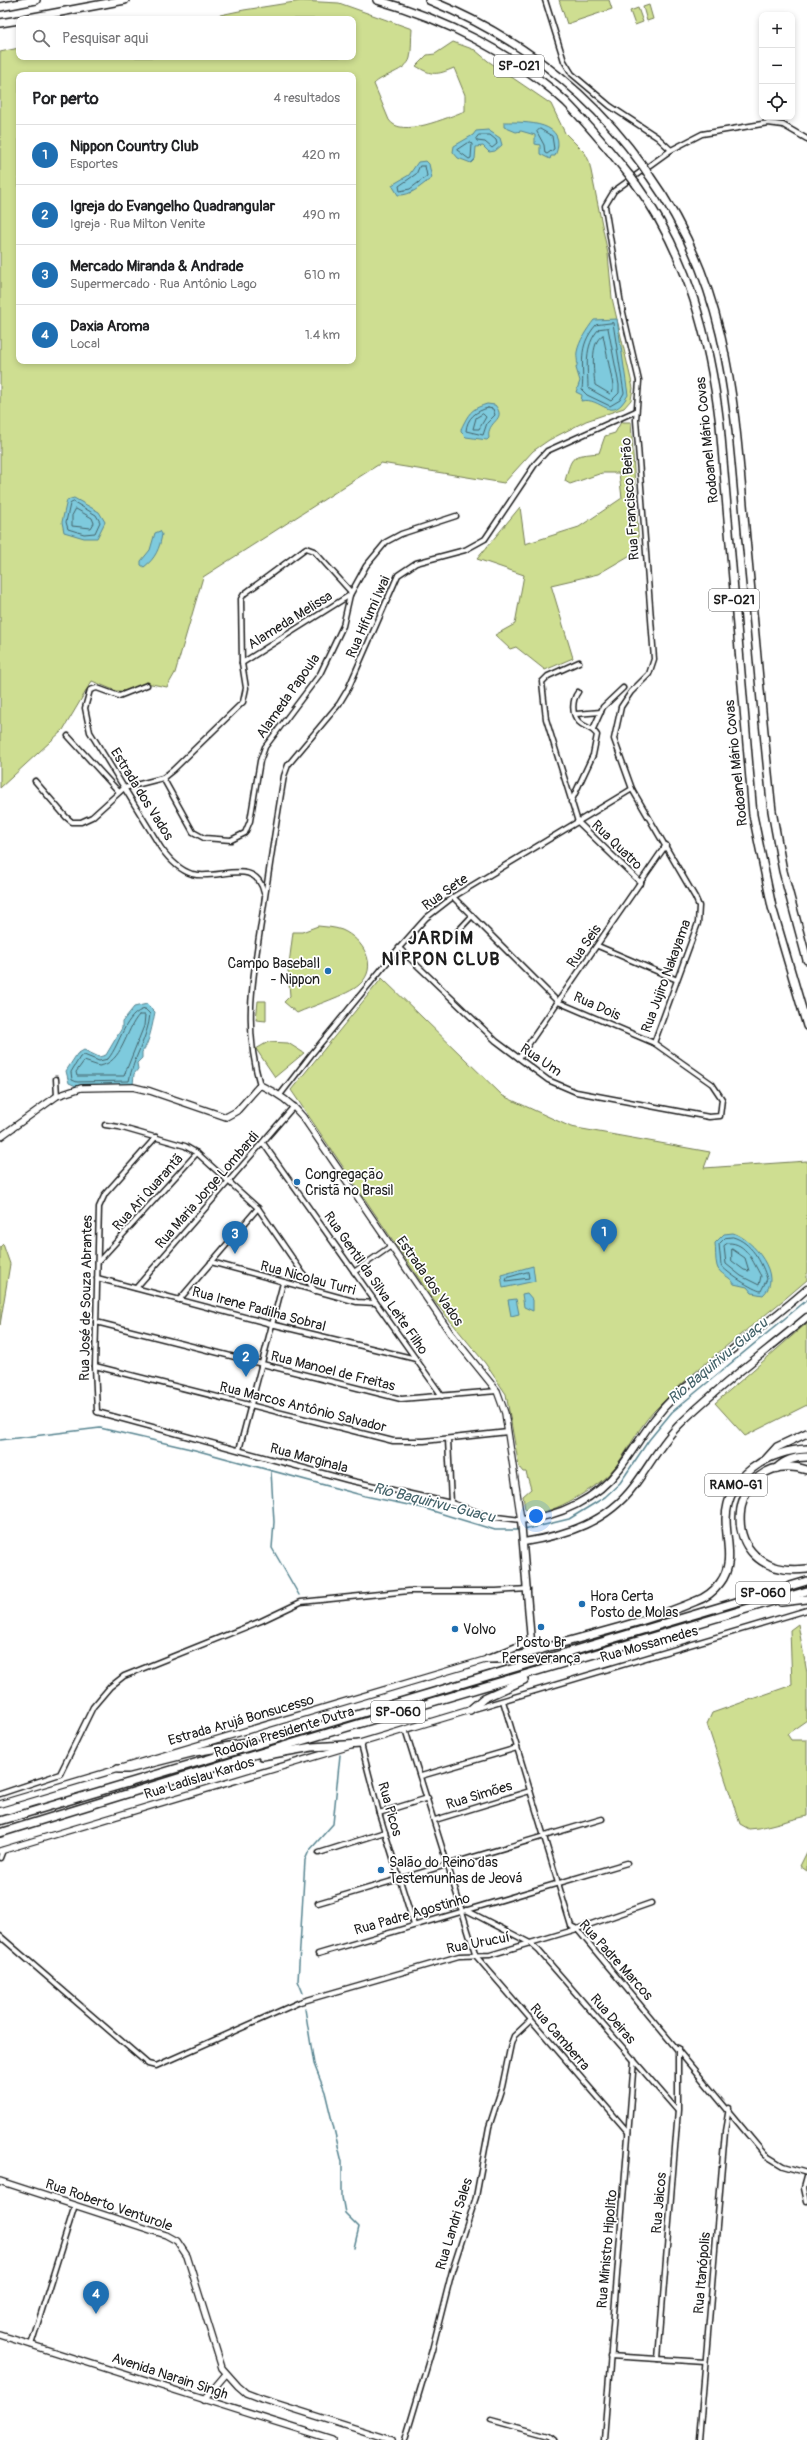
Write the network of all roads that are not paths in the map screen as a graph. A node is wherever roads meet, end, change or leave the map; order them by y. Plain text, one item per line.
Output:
1 (36, 0) edge
2 (125, 0) edge
3 (377, 0) edge
4 (429, 0) edge
5 (545, 0) edge
6 (0, 7) edge
7 (39, 16) edge
8 (16, 20) edge
9 (0, 23) edge
10 (807, 139) edge
11 (671, 150) junction
12 (636, 411) junction
13 (456, 516) dead end
14 (350, 594) junction
15 (579, 662) dead end
16 (242, 663) junction
17 (147, 685) dead end
18 (623, 688) dead end
19 (578, 692) dead end
20 (601, 712) junction
21 (576, 714) junction
22 (593, 729) junction
23 (68, 736) dead end
24 (163, 778) junction
25 (35, 781) dead end
26 (124, 788) junction
27 (632, 789) junction
28 (120, 792) junction
29 (571, 802) junction
30 (578, 822) junction
31 (666, 845) junction
32 (641, 883) junction
33 (265, 895) junction
34 (453, 897) junction
35 (472, 916) junction
36 (458, 931) dead end
37 (598, 946) junction
38 (399, 948) junction
39 (807, 960) edge
40 (675, 979) junction
41 (558, 1002) junction
42 (807, 1026) edge
43 (654, 1043) junction
44 (518, 1058) junction
45 (56, 1079) dead end
46 (260, 1085) junction
47 (280, 1095) junction
48 (57, 1096) junction
49 (294, 1106) junction
50 (709, 1117) joint
51 (105, 1125) dead end
52 (0, 1137) edge
53 (156, 1137) junction
54 (263, 1143) junction
55 (197, 1153) junction
56 (230, 1181) junction
57 (258, 1208) junction
58 (391, 1246) junction
59 (98, 1262) junction
60 (211, 1262) junction
61 (354, 1272) junction
62 (97, 1278) junction
63 (283, 1283) junction
64 (136, 1288) junction
65 (807, 1289) edge
66 (315, 1291) junction
67 (179, 1300) junction
68 (376, 1303) junction
69 (807, 1317) edge
70 (96, 1322) junction
71 (271, 1324) junction
72 (416, 1359) junction
73 (261, 1364) junction
74 (95, 1366) junction
75 (497, 1391) junction
76 (442, 1396) junction
77 (250, 1404) junction
78 (95, 1408) joint
79 (508, 1432) junction
80 (807, 1433) edge
81 (448, 1439) junction
82 (807, 1449) edge
83 (239, 1450) junction
84 (807, 1457) edge
85 (766, 1460) junction
86 (775, 1469) junction
87 (807, 1470) edge
88 (451, 1503) junction
89 (522, 1523) junction
90 (524, 1540) junction
91 (807, 1568) edge
92 (807, 1581) edge
93 (529, 1588) junction
94 (807, 1591) edge
95 (807, 1599) edge
96 (767, 1603) junction
97 (807, 1610) edge
98 (488, 1659) junction
99 (556, 1666) junction
100 (503, 1701) junction
101 (470, 1710) junction
102 (405, 1729) junction
103 (271, 1740) junction
104 (361, 1744) junction
105 (517, 1748) junction
106 (240, 1759) junction
107 (118, 1768) junction
108 (421, 1776) junction
109 (530, 1791) junction
110 (0, 1794) edge
111 (428, 1798) junction
112 (0, 1804) edge
113 (379, 1813) junction
114 (602, 1819) dead end
115 (434, 1820) junction
116 (0, 1821) edge
117 (385, 1832) junction
118 (0, 1833) edge
119 (544, 1837) junction
120 (1, 1850) edge
121 (319, 1853) dead end
122 (0, 1858) edge
123 (627, 1863) dead end
124 (447, 1865) junction
125 (401, 1879) junction
126 (557, 1884) junction
127 (318, 1903) dead end
128 (651, 1903) dead end
129 (464, 1911) junction
130 (414, 1925) junction
131 (577, 1929) junction
132 (0, 1936) edge
133 (530, 1943) junction
134 (318, 1954) dead end
135 (476, 1956) junction
136 (531, 2020) junction
137 (678, 2048) junction
138 (634, 2060) junction
139 (729, 2108) junction
140 (678, 2110) junction
141 (628, 2132) junction
142 (807, 2172) edge
143 (807, 2177) edge
144 (0, 2181) edge
145 (807, 2202) edge
146 (75, 2205) junction
147 (0, 2335) edge
148 (31, 2345) junction
149 (610, 2356) junction
150 (658, 2359) junction
151 (705, 2362) junction
152 (226, 2374) junction
153 (204, 2400) junction
154 (490, 2420) dead end
155 (333, 2440) edge
156 (392, 2440) edge
157 (405, 2440) edge
158 (554, 2440) edge
159 (604, 2440) edge
160 (700, 2440) edge

1 - 6 highway
2 - 7 highway
3 - 42 highway, Rodoanel Mário Covas / SP-021, bridge
4 - 39 highway, Rodoanel Mário Covas / SP-021, bridge
5 - 11 street
8 - 9 highway
10 - 11 street
11 - 12 street, Rua Francisco Beirão
12 - 27 street, Rua Francisco Beirão
12 - 33 street, Rua Hifumi Iwai
13 - 14 street, Alameda Papoula
14 - 16 street, Alameda Melissa
14 - 16 street
14 - 24 street, Alameda Papoula
15 - 29 street
16 - 24 street
17 - 26 street, Estrada dos Vados
18 - 20 street
19 - 21 street
20 - 21 street
20 - 22 street
21 - 22 street
22 - 29 street
23 - 28 street
24 - 26 street
25 - 28 street
26 - 28 street
26 - 33 street, Estrada dos Vados
27 - 30 street, Rua Sete
27 - 31 street, Rua Jujiro Nakayama
29 - 30 street
30 - 32 street, Rua Quatro
30 - 34 street, Rua Sete
31 - 32 street, Rua Seis
31 - 40 street, Rua Jujiro Nakayama
32 - 37 street, Rua Seis
33 - 46 street, Rua Hifumi Iwai
34 - 35 street, Rua Dois
34 - 38 street, Rua Sete
35 - 36 street
35 - 41 street, Rua Dois
37 - 40 street
37 - 41 street, Rua Seis
38 - 44 street, Rua Um
38 - 47 street, Rua Sete
40 - 43 street, Rua Jujiro Nakayama
41 - 43 street, Rua Dois
41 - 44 street, Rua Seis
43 - 50 street, Rua Dois
44 - 50 street, Rua Um
45 - 48 street
46 - 47 street, Estrada dos Vados
46 - 48 street
47 - 49 street, Estrada dos Vados
48 - 52 street
49 - 54 street, Rua Maria Jorge Lombardi
49 - 58 street, Estrada dos Vados
51 - 53 street
53 - 55 street
53 - 59 street, Rua José de Souza Abrantes
54 - 56 street, Rua Maria Jorge Lombardi
54 - 61 street, Rua Gentil da Silva Leite Filho
55 - 56 street
55 - 59 street, Rua Ari Quarantã
56 - 57 street
56 - 64 street, Rua Maria Jorge Lombardi
57 - 60 street
57 - 66 street
58 - 61 street
58 - 75 street, Estrada dos Vados
59 - 62 street, Rua José de Souza Abrantes
60 - 63 street, Rua Nicolau Turri
60 - 67 street
61 - 68 street, Rua Gentil da Silva Leite Filho
62 - 64 street, Rua Irene Padilha Sobral
62 - 70 street, Rua José de Souza Abrantes
63 - 66 street, Rua Nicolau Turri
63 - 71 street
64 - 67 street, Rua Irene Padilha Sobral
65 - 89 main road
66 - 68 street, Rua Nicolau Turri
67 - 71 street, Rua Irene Padilha Sobral
68 - 72 street, Rua Gentil da Silva Leite Filho
69 - 90 main road
70 - 73 street, Rua Manoel de Freitas
70 - 74 street, Rua José de Souza Abrantes
71 - 72 street, Rua Irene Padilha Sobral
71 - 73 street
72 - 76 street, Rua Gentil da Silva Leite Filho
73 - 76 street, Rua Manoel de Freitas
73 - 77 street
74 - 77 street, Rua Marcos Antônio Salvador
74 - 78 street, Rua José de Souza Abrantes
75 - 76 street, Rua Manoel de Freitas
75 - 79 street, Estrada dos Vados
77 - 81 street, Rua Marcos Antônio Salvador
77 - 83 street
78 - 83 street, Rua Marginala
79 - 81 street, Rua Marcos Antônio Salvador
79 - 89 street, Estrada dos Vados
80 - 85 highway
81 - 88 street
82 - 85 highway, RAMO-G1
83 - 88 street, Rua Marginala
84 - 86 highway
85 - 98 highway, RAMO-G1
86 - 87 highway
86 - 91 highway
88 - 89 street, Rua Marginala
89 - 90 main road
90 - 93 main road
92 - 103 highway, Rodovia Presidente Dutra / SP-060
93 - 98 main road
93 - 110 street
94 - 96 highway, Rodovia Presidente Dutra / SP-060
95 - 96 highway
96 - 99 highway, Rodovia Presidente Dutra / SP-060
97 - 100 street, Rua Mossamedes
98 - 107 street, Estrada Arujá Bonsucesso
99 - 101 highway
99 - 106 highway, Rodovia Presidente Dutra / SP-060
100 - 101 street, Rua Mossamedes
100 - 105 street, Rua Padre Marcos
101 - 102 street, Rua Mossamedes
102 - 104 street, Rua Ladislau Kardos
102 - 108 street
103 - 107 highway
103 - 116 highway, Rodovia Presidente Dutra / SP-060
104 - 106 highway
104 - 113 street, Rua Picos
104 - 120 street, Rua Ladislau Kardos
105 - 108 street
105 - 109 street, Rua Padre Marcos
106 - 118 highway, Rodovia Presidente Dutra / SP-060
107 - 112 street, Estrada Arujá Bonsucesso
108 - 111 street
109 - 115 street, Rua Simões
109 - 119 street, Rua Padre Marcos
111 - 113 street
111 - 115 street
113 - 117 street, Rua Picos
114 - 119 street
115 - 124 street
117 - 121 street
117 - 125 street, Rua Picos
119 - 124 street
119 - 126 street, Rua Padre Marcos
120 - 122 street
123 - 126 street, Rua Padre Agostinho
124 - 125 street
124 - 129 street
125 - 127 street
125 - 130 street, Rua Picos
126 - 129 street, Rua Padre Agostinho
126 - 131 street, Rua Padre Marcos
128 - 131 street, Rua Urucuí
129 - 130 street, Rua Padre Agostinho
129 - 133 street
129 - 135 street
130 - 134 street, Rua Padre Agostinho
131 - 133 street, Rua Urucuí
131 - 137 street, Rua Padre Marcos
132 - 135 street, Rua Urucuí
133 - 135 street, Rua Urucuí
133 - 138 street, Rua Deiras
135 - 136 street, Rua Camberra
136 - 141 street, Rua Camberra
136 - 157 street, Rua Landri Sales
137 - 139 street, Rua Padre Marcos
137 - 140 street, Rua Jaicos
138 - 140 street, Rua Deiras
138 - 141 street, Rua Ministro Hipolito
139 - 142 street, Rua Padre Marcos
139 - 151 street, Rua Itanópolis
140 - 150 street, Rua Jaicos
141 - 149 street, Rua Ministro Hipolito
143 - 145 street
144 - 146 street, Rua Roberto Venturole
146 - 148 street
146 - 152 street, Rua Roberto Venturole
147 - 148 street, Avenida Narain Singh
148 - 153 street, Avenida Narain Singh
149 - 150 street
149 - 159 street, Rua Ministro Hipolito
150 - 151 street
151 - 160 street, Rua Itanópolis
152 - 153 street
152 - 156 street, Rua Roberto Venturole
153 - 155 street, Avenida Narain Singh
154 - 158 street

